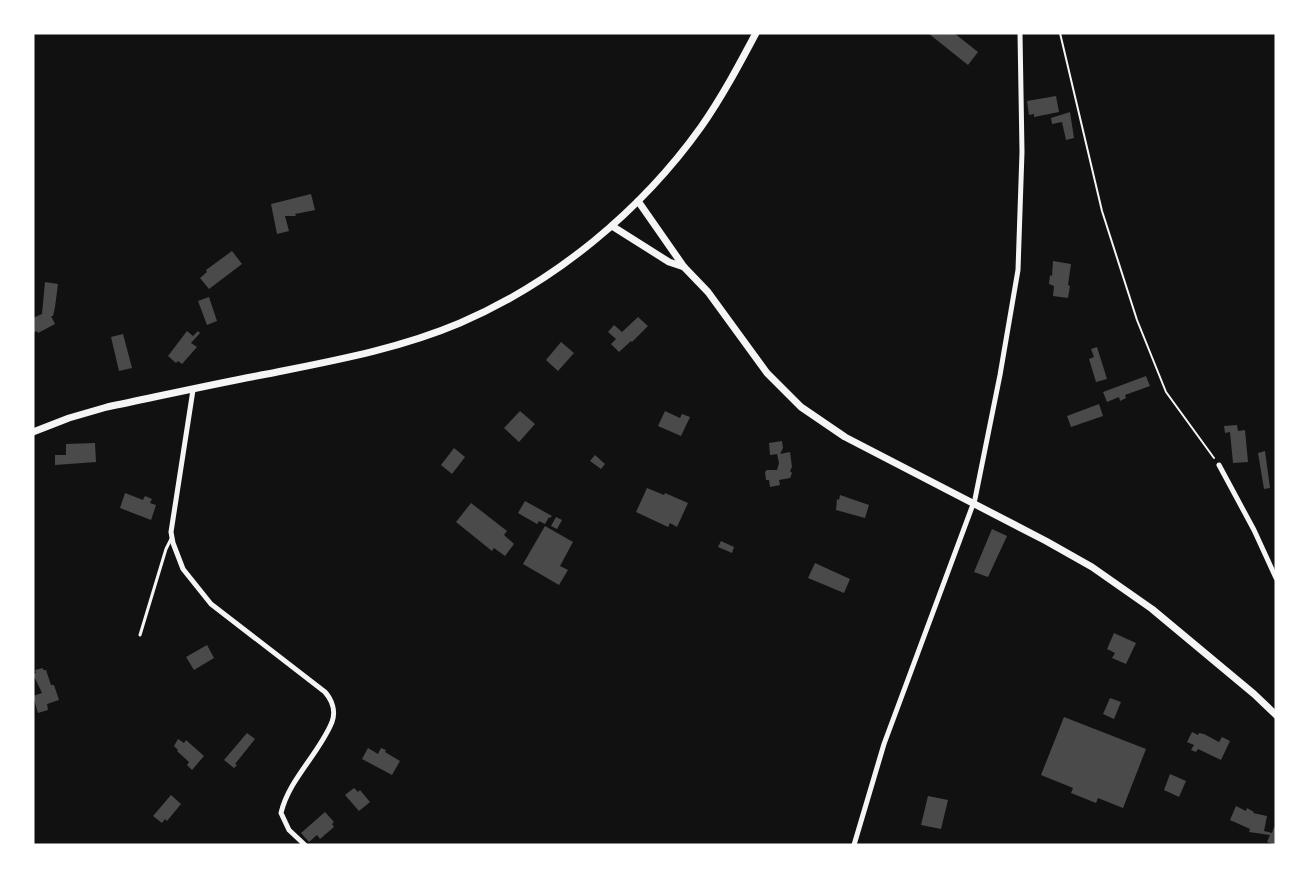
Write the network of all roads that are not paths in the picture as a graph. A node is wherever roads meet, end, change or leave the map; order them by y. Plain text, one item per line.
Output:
1 (756, 33) edge
2 (1020, 33) edge
3 (638, 201) junction
4 (612, 226) junction
5 (684, 267) junction
6 (193, 390) junction
7 (33, 432) edge
8 (1219, 465) road end
9 (973, 504) junction
10 (172, 537) junction
11 (1276, 578) edge
12 (140, 635) dead end
13 (1276, 715) edge
14 (305, 845) edge
15 (854, 845) edge

1 - 3 street
2 - 9 street
3 - 4 street
3 - 5 street
4 - 5 street
4 - 6 street
5 - 9 street
6 - 7 street
6 - 10 street
8 - 11 street
9 - 13 street
9 - 15 street
10 - 12 lane
10 - 14 street

